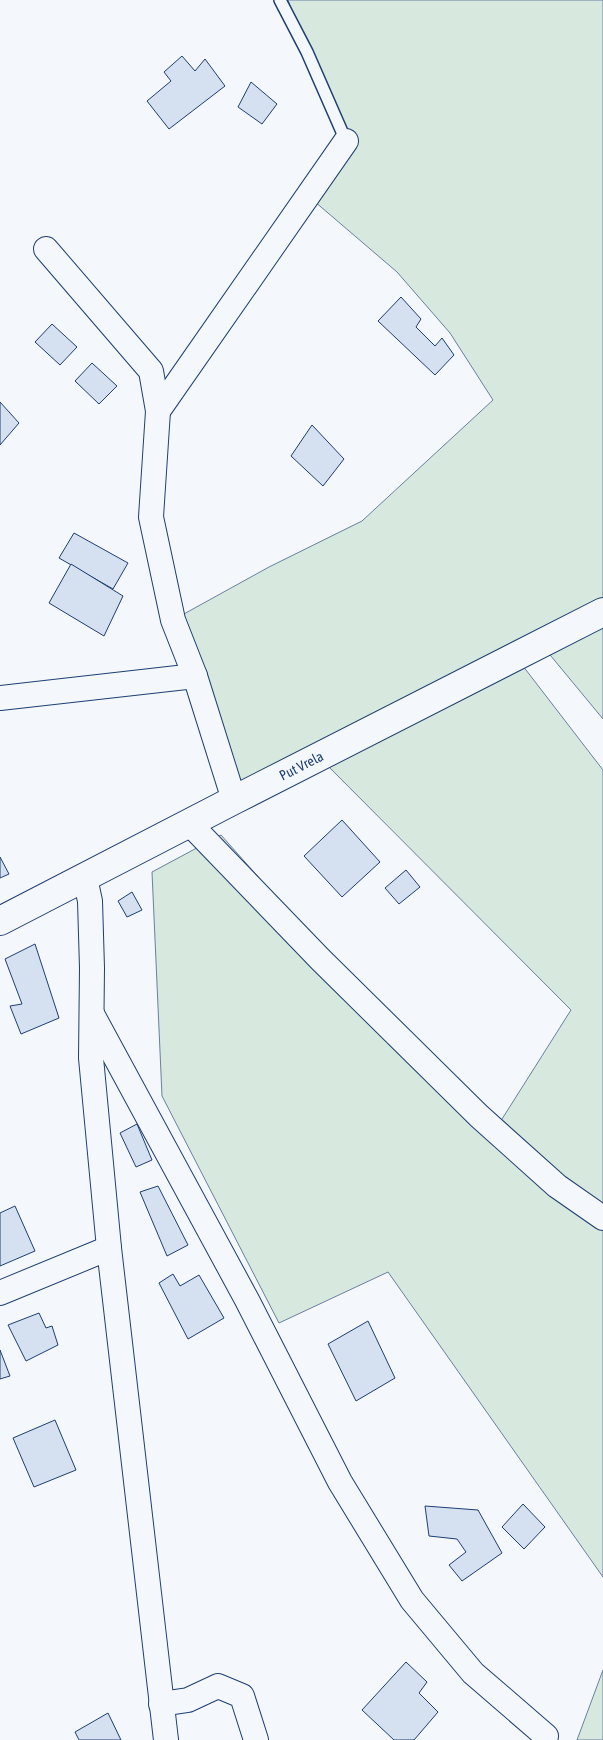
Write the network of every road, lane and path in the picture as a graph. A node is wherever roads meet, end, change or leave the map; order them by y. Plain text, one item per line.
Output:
1 (280, 0) edge
2 (346, 141) joint
3 (46, 249) dead end
4 (158, 411) junction
5 (603, 612) edge
6 (196, 676) junction
7 (0, 698) edge
8 (234, 800) junction
9 (190, 823) junction
10 (85, 878) junction
11 (0, 921) edge
12 (92, 1012) junction
13 (603, 1218) edge
14 (109, 1248) junction
15 (0, 1293) edge
16 (161, 1704) junction
17 (546, 1736) dead end
18 (166, 1740) edge
19 (256, 1740) edge

1 - 2 lane
2 - 4 street
3 - 4 street
4 - 6 street
5 - 8 main road, Put Vrela
6 - 7 street
6 - 8 street
8 - 9 main road, Put Vrela
9 - 10 main road, Put Vrela
9 - 13 street
10 - 11 main road, Put Vrela
10 - 12 street
12 - 14 street
12 - 17 street
14 - 15 street
14 - 16 street
16 - 18 street
16 - 19 street

